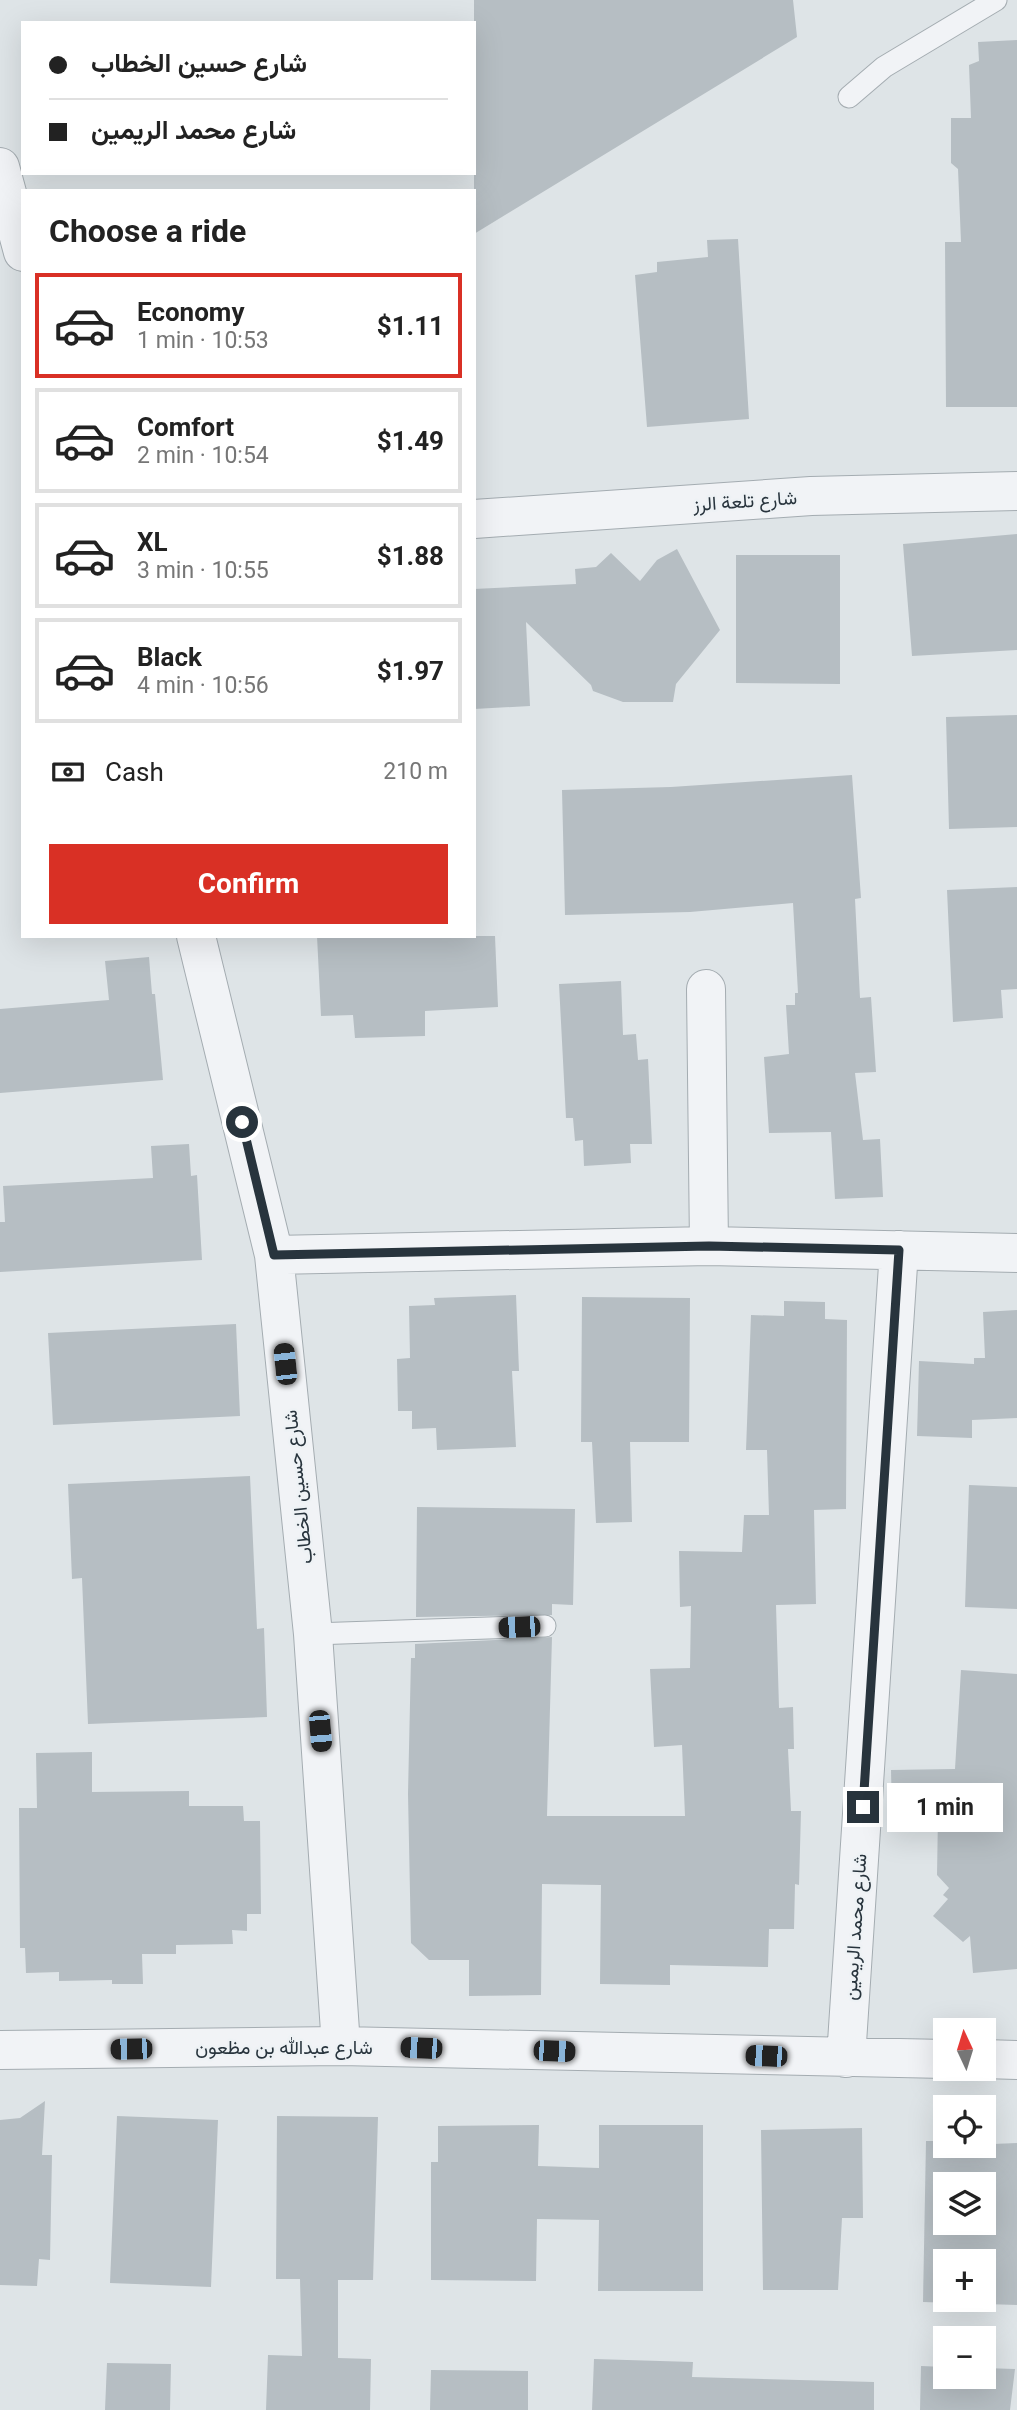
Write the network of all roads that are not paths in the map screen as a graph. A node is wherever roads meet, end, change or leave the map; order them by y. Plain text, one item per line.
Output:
1 (996, 0) edge
2 (849, 97) dead end
3 (0, 167) edge
4 (21, 245) edge
5 (1017, 491) edge
6 (476, 519) edge
7 (196, 938) edge
8 (706, 989) dead end
9 (709, 1246) junction
10 (899, 1250) junction
11 (1017, 1253) edge
12 (274, 1255) junction
13 (545, 1626) dead end
14 (313, 1634) junction
15 (341, 2046) junction
16 (0, 2050) edge
17 (846, 2058) junction
18 (933, 2059) edge
19 (996, 2059) edge
20 (1017, 2060) edge

1 - 2 lane
3 - 4 street
5 - 6 street, شارع تلعة الرز
7 - 12 street, شارع حسين الخطاب
8 - 9 street
9 - 10 street
9 - 12 street
10 - 11 street
10 - 17 street, شارع محمد الريمين
12 - 14 street, شارع حسين الخطاب
13 - 14 lane
14 - 15 street, شارع حسين الخطاب
15 - 16 street, شارع عبدالله بن مظعون
15 - 17 street, شارع عبدالله بن مظعون
17 - 18 street, شارع عبدالله بن مظعون
19 - 20 street

